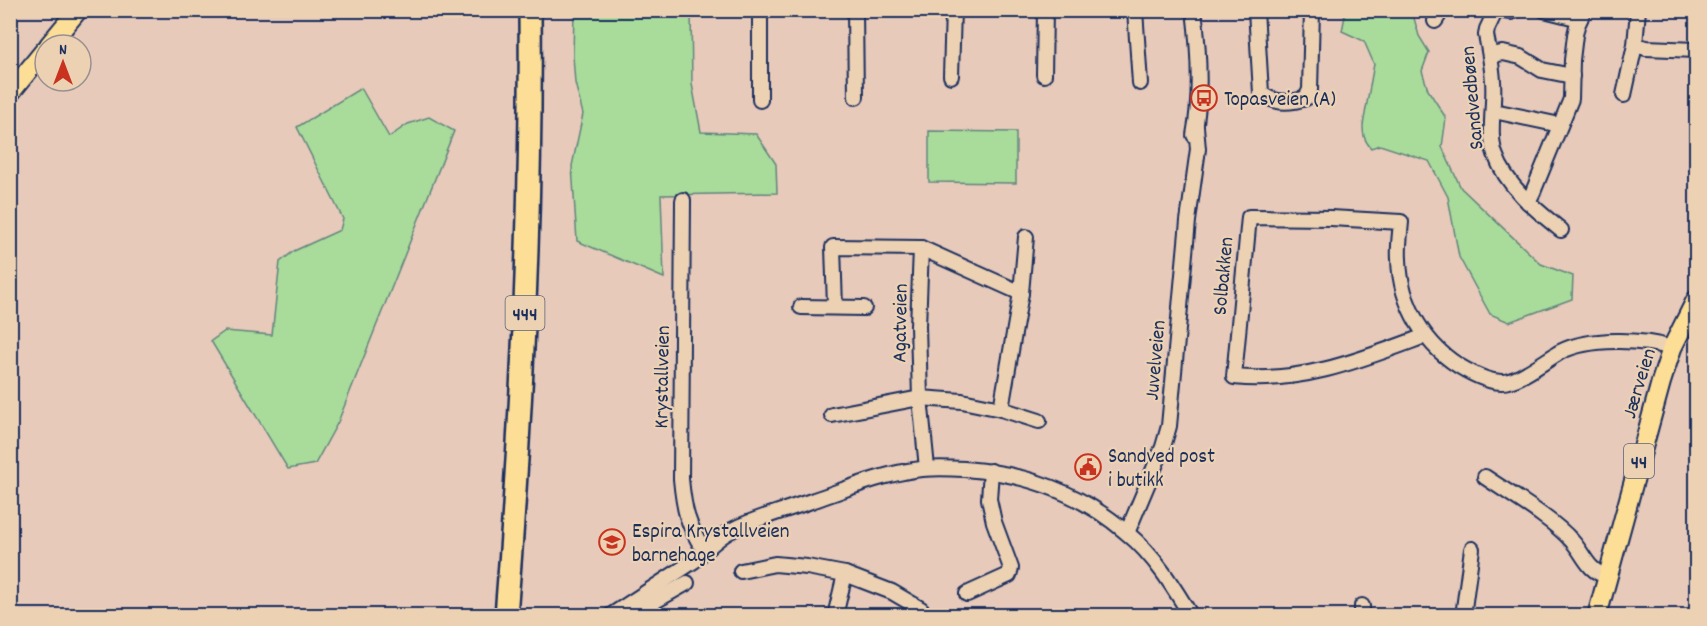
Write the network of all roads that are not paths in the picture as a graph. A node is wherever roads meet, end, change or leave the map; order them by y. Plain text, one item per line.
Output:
1 (78, 10) edge
2 (516, 10) edge
3 (530, 10) edge
4 (760, 10) edge
5 (855, 10) edge
6 (953, 10) edge
7 (1045, 10) edge
8 (1134, 10) edge
9 (1194, 10) edge
10 (1257, 10) edge
11 (1312, 10) edge
12 (1497, 10) edge
13 (1515, 10) edge
14 (1544, 10) edge
15 (1638, 10) edge
16 (1582, 15) edge
17 (60, 33) edge
18 (1635, 45) junction
19 (1696, 50) edge
20 (1490, 55) junction
21 (33, 65) edge
22 (1044, 75) dead end
23 (951, 76) dead end
24 (1572, 76) junction
25 (1140, 83) dead end
26 (10, 93) edge
27 (1624, 95) dead end
28 (856, 97) dead end
29 (760, 100) dead end
30 (1494, 111) junction
31 (1560, 125) junction
32 (683, 200) dead end
33 (1528, 202) junction
34 (1561, 230) dead end
35 (1026, 237) dead end
36 (921, 248) junction
37 (1021, 293) junction
38 (1695, 304) edge
39 (801, 307) dead end
40 (835, 307) junction
41 (864, 308) dead end
42 (1425, 336) junction
43 (1672, 348) junction
44 (920, 398) junction
45 (1001, 409) junction
46 (832, 415) dead end
47 (1039, 421) dead end
48 (927, 468) junction
49 (991, 471) junction
50 (1485, 477) dead end
51 (1122, 529) junction
52 (1472, 549) dead end
53 (704, 550) junction
54 (741, 571) dead end
55 (844, 574) junction
56 (1607, 576) junction
57 (687, 583) dead end
58 (967, 594) dead end
59 (921, 609) dead end
60 (493, 615) edge
61 (506, 615) edge
62 (610, 615) edge
63 (629, 615) edge
64 (835, 615) edge
65 (1191, 615) edge
66 (1463, 615) edge
67 (1597, 615) edge

1 - 17 main road
2 - 60 highway, 444
3 - 61 highway, 444
4 - 29 street
5 - 28 street
6 - 23 street
7 - 22 street
8 - 25 street
9 - 51 street, Juvelveien
10 - 11 street
12 - 13 street
12 - 20 street, Sandvedbøen
14 - 16 street
15 - 18 street
16 - 24 street
18 - 19 street
18 - 27 street
20 - 24 street
20 - 30 street, Sandvedbøen
21 - 26 main road
24 - 31 street
30 - 31 street
30 - 33 street, Sandvedbøen
31 - 33 street
32 - 53 street, Krystallveien
33 - 34 street, Sandvedbøen
35 - 37 street
36 - 37 street
36 - 40 street
36 - 44 street, Agatveien
37 - 45 street
38 - 43 main road, Jærveien / 44
39 - 40 street, Agatveien
40 - 41 street, Agatveien
42 - 42 street, Solbakken
42 - 43 street, Solbakken
43 - 56 main road, Jærveien / 44
44 - 45 street
44 - 46 street
44 - 48 street, Agatveien
45 - 47 street
48 - 49 street
48 - 53 street
49 - 51 street
49 - 58 street
50 - 56 street
51 - 65 street
52 - 66 street
53 - 62 street
54 - 55 street
55 - 59 street
55 - 64 street
56 - 67 main road, Jærveien / 44
57 - 63 street

